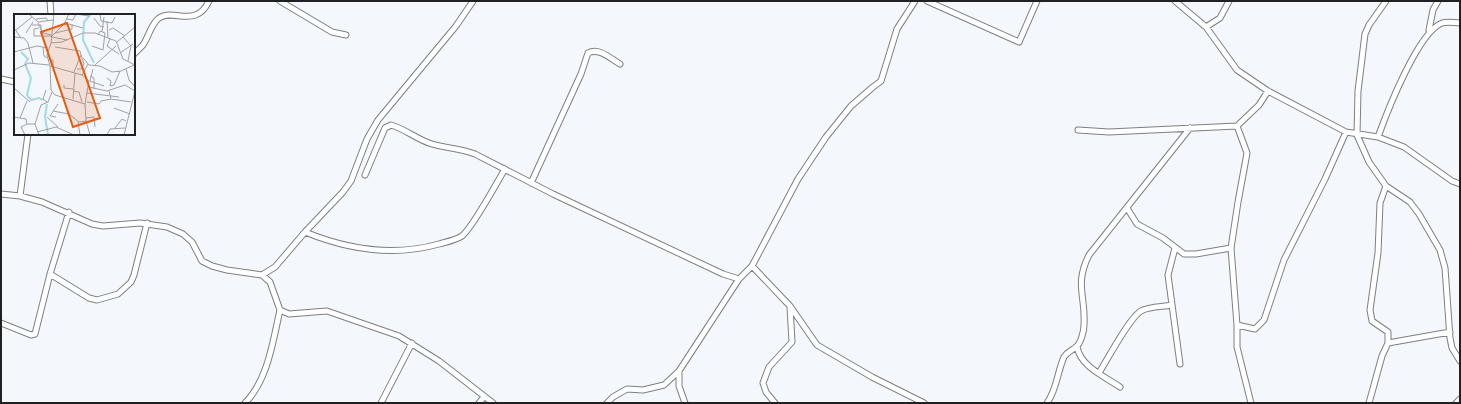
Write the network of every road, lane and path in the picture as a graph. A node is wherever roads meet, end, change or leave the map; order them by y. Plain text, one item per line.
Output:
1 (50, 1) edge
2 (209, 1) edge
3 (280, 1) edge
4 (473, 1) edge
5 (915, 1) edge
6 (927, 1) edge
7 (1037, 1) edge
8 (1175, 1) edge
9 (1229, 1) edge
10 (1386, 1) edge
11 (1438, 1) edge
12 (51, 14) edge
13 (1460, 23) edge
14 (1206, 27) junction
15 (1429, 30) dead end
16 (346, 35) dead end
17 (135, 53) edge
18 (620, 64) dead end
19 (1, 79) edge
20 (14, 82) edge
21 (1268, 91) junction
22 (1237, 126) junction
23 (1190, 128) junction
24 (1078, 130) dead end
25 (1346, 132) junction
26 (28, 135) edge
27 (1356, 135) junction
28 (1378, 137) junction
29 (505, 169) junction
30 (365, 175) dead end
31 (531, 183) junction
32 (1460, 184) edge
33 (1386, 186) junction
34 (1, 194) edge
35 (20, 196) junction
36 (1127, 208) junction
37 (69, 212) junction
38 (147, 223) junction
39 (305, 232) junction
40 (1175, 248) junction
41 (1231, 248) junction
42 (752, 266) junction
43 (50, 274) junction
44 (262, 275) junction
45 (739, 279) junction
46 (790, 306) junction
47 (1172, 306) junction
48 (280, 310) junction
49 (1, 323) edge
50 (1237, 325) junction
51 (1450, 332) junction
52 (412, 343) junction
53 (1388, 343) junction
54 (1077, 347) junction
55 (1460, 361) edge
56 (1180, 364) dead end
57 (679, 371) junction
58 (1099, 373) junction
59 (1120, 387) dead end
60 (484, 397) junction
61 (1460, 399) edge
62 (245, 403) edge
63 (381, 403) edge
64 (479, 403) edge
65 (493, 403) edge
66 (607, 403) edge
67 (685, 403) edge
68 (775, 403) edge
69 (924, 403) edge
70 (1047, 403) edge
71 (1251, 403) edge
72 (1369, 403) edge
73 (1456, 403) edge

1 - 12 street
2 - 17 street
3 - 16 street
4 - 39 street
5 - 42 street
6 - 7 street
8 - 14 street
9 - 14 street
10 - 27 street
11 - 15 street
13 - 28 street
14 - 21 street
18 - 31 street
19 - 20 street
21 - 22 street
21 - 25 street
22 - 23 street
22 - 41 street
23 - 24 street
23 - 36 street
25 - 27 street
25 - 50 street
26 - 35 street
27 - 28 street
27 - 33 street
28 - 32 street
29 - 30 street
29 - 31 street
29 - 39 street
31 - 45 street
33 - 51 street
33 - 53 street
34 - 35 street
35 - 37 street
36 - 40 street
36 - 54 street
37 - 38 street
37 - 43 street
38 - 43 street
38 - 44 street
39 - 44 street
40 - 41 street
40 - 47 street
41 - 50 street
42 - 45 street
42 - 46 street
43 - 49 street
44 - 48 street
45 - 57 street
46 - 68 street
46 - 69 street
47 - 56 street
47 - 58 street
48 - 52 street
48 - 62 street
50 - 71 street
51 - 53 street
51 - 55 street
52 - 60 street
52 - 63 street
53 - 72 street
54 - 58 street
54 - 70 street
57 - 66 street
57 - 67 street
58 - 59 street
60 - 64 street
60 - 65 street
61 - 73 street

